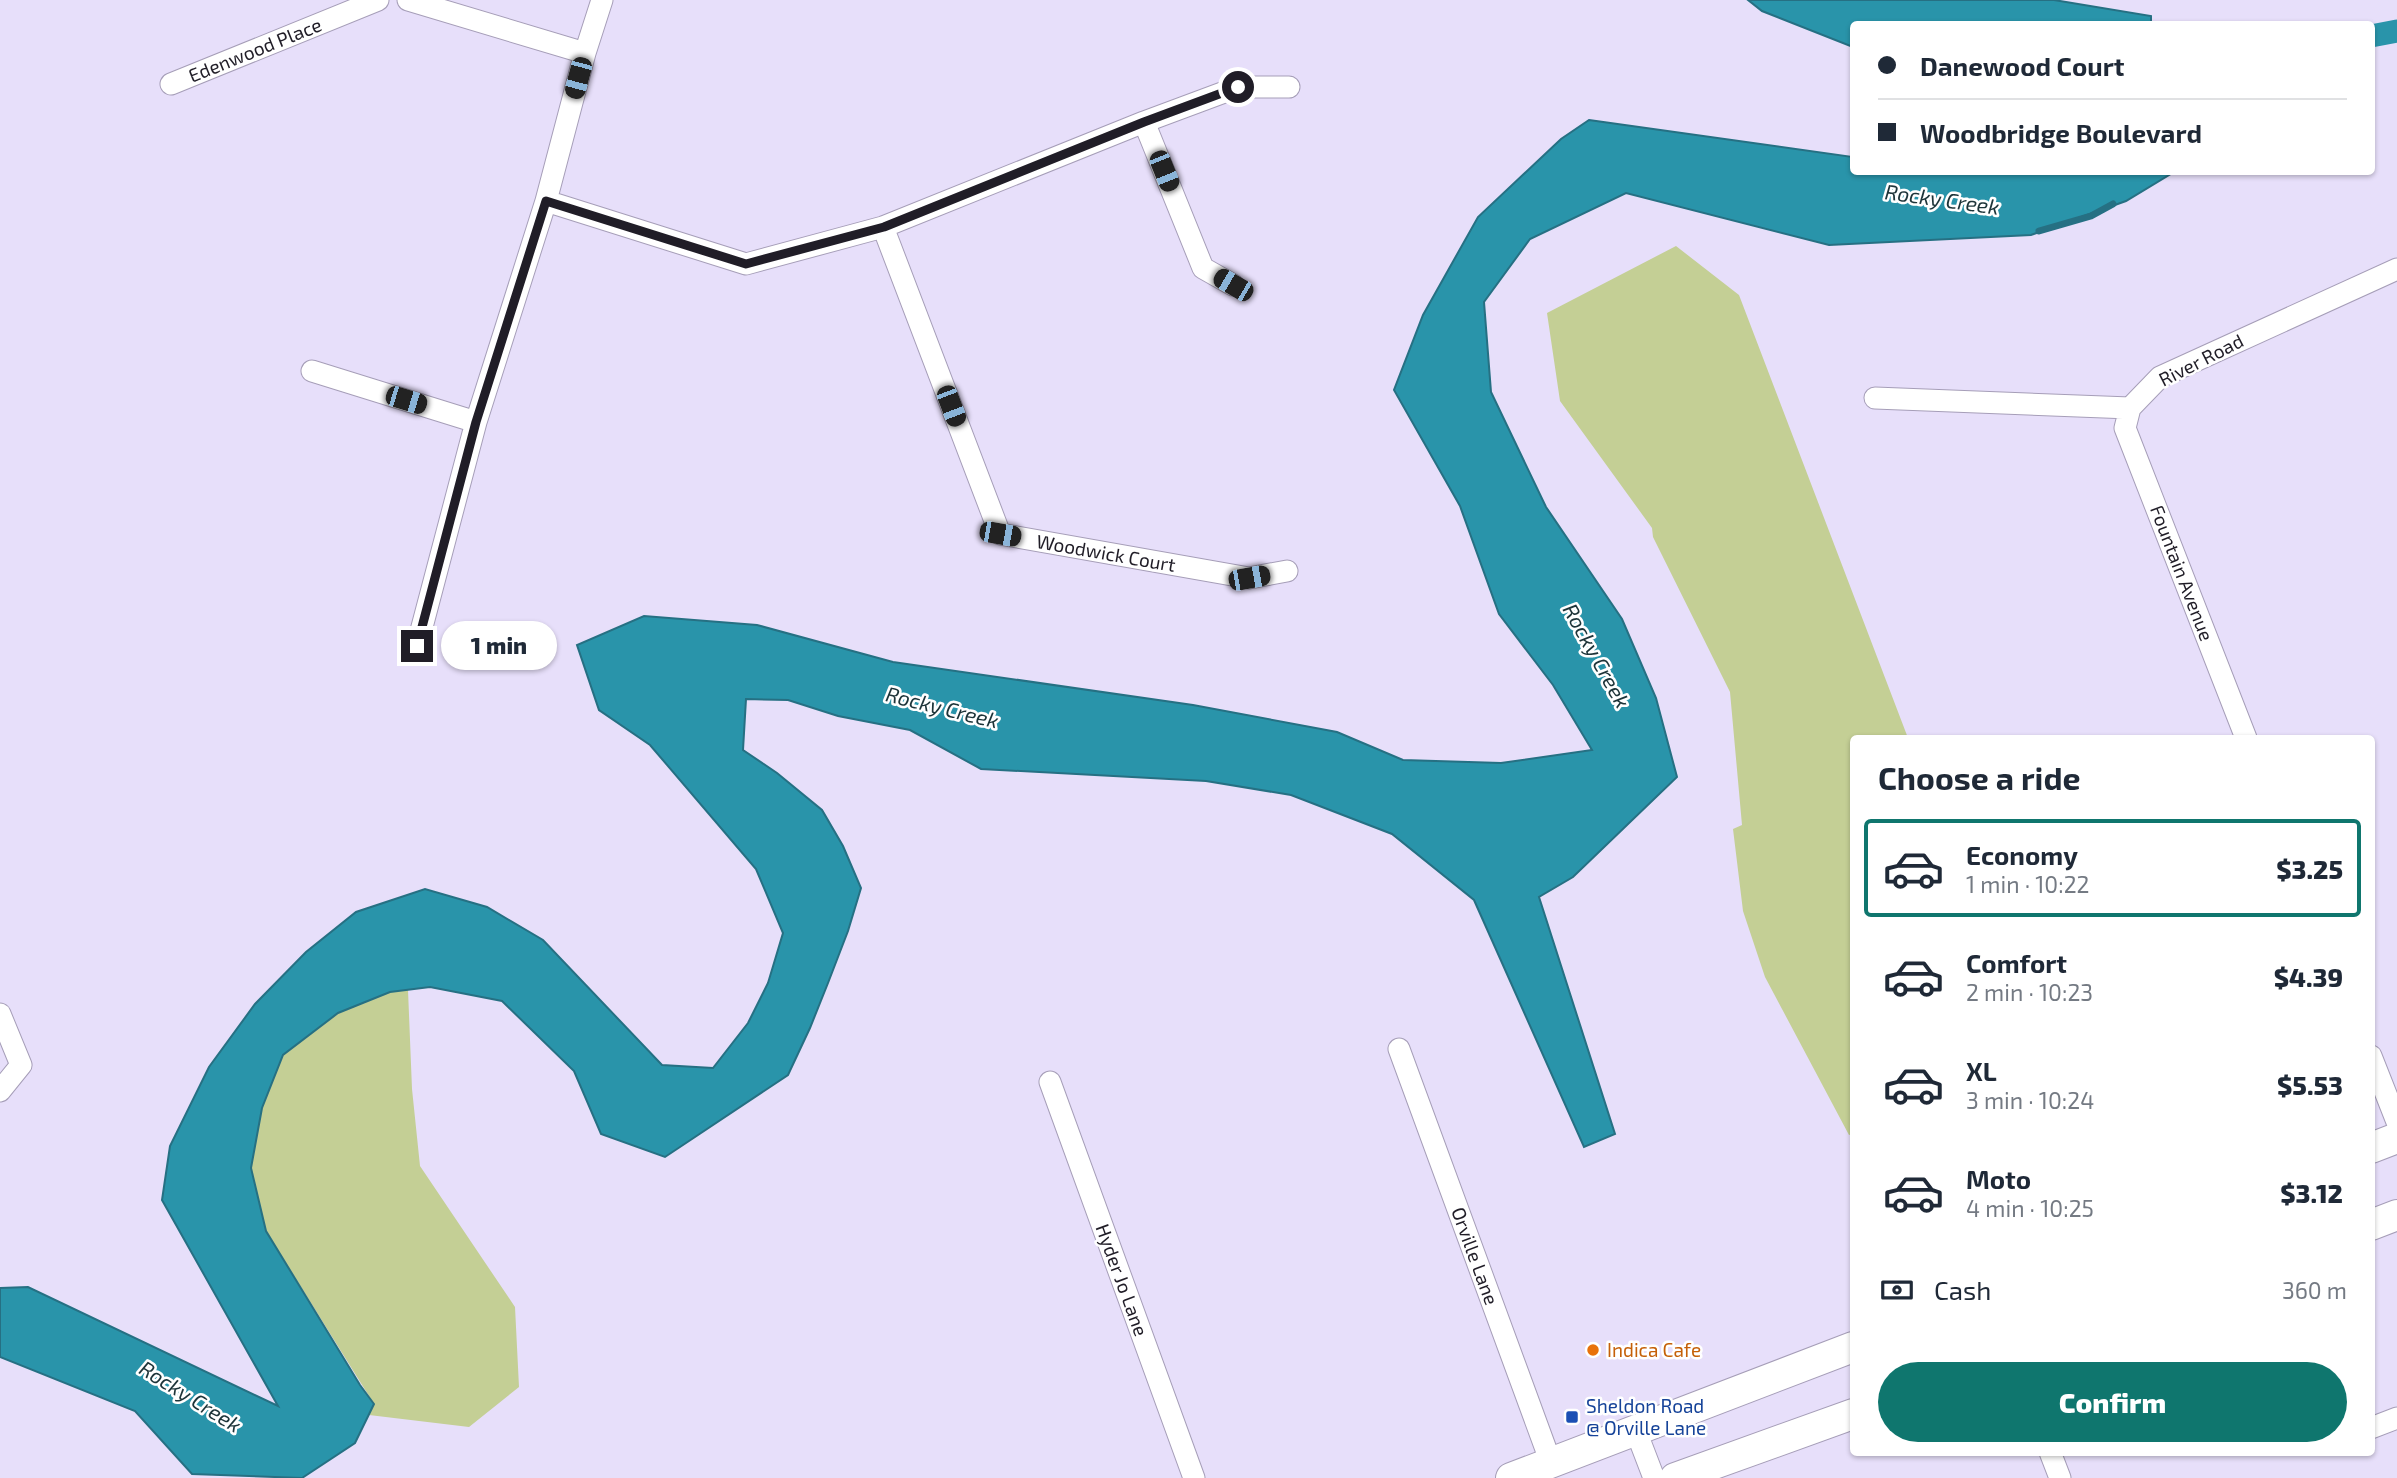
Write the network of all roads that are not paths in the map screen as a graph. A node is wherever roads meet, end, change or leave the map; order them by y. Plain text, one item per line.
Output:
1 (378, 0) edge
2 (408, 0) edge
3 (602, 0) edge
4 (584, 53) junction
5 (171, 84) dead end
6 (1289, 87) dead end
7 (1144, 122) junction
8 (546, 201) junction
9 (884, 227) junction
10 (2397, 269) edge
11 (1233, 285) dead end
12 (312, 371) dead end
13 (1875, 398) dead end
14 (2130, 408) junction
15 (476, 422) junction
16 (1287, 571) dead end
17 (417, 646) dead end
18 (2245, 735) edge
19 (0, 1014) edge
20 (1399, 1049) dead end
21 (2375, 1066) edge
22 (1050, 1082) dead end
23 (0, 1091) edge
24 (2397, 1122) edge
25 (2397, 1138) edge
26 (2375, 1146) edge
27 (2397, 1216) edge
28 (2375, 1224) edge
29 (1850, 1348) edge
30 (1850, 1415) edge
31 (2397, 1418) edge
32 (2375, 1426) edge
33 (1636, 1430) junction
34 (2052, 1456) edge
35 (1551, 1463) junction
36 (1194, 1478) edge
37 (1511, 1478) edge
38 (1654, 1478) edge
39 (1675, 1478) edge
40 (2060, 1478) edge

1 - 5 street, Edenwood Place
2 - 4 street
3 - 4 street
4 - 8 street
6 - 7 street
7 - 9 street
7 - 11 street
8 - 9 street
8 - 15 street
9 - 16 street, Woodwick Court
10 - 14 street, River Road
12 - 15 street
13 - 14 street
14 - 18 street, Fountain Avenue
15 - 17 street
19 - 23 street
20 - 35 street, Orville Lane
21 - 24 street
22 - 36 street, Hyder Jo Lane
25 - 26 main road
27 - 28 main road
29 - 33 main road
30 - 39 main road
31 - 32 street
33 - 35 main road
33 - 38 street
34 - 40 street
35 - 37 main road

